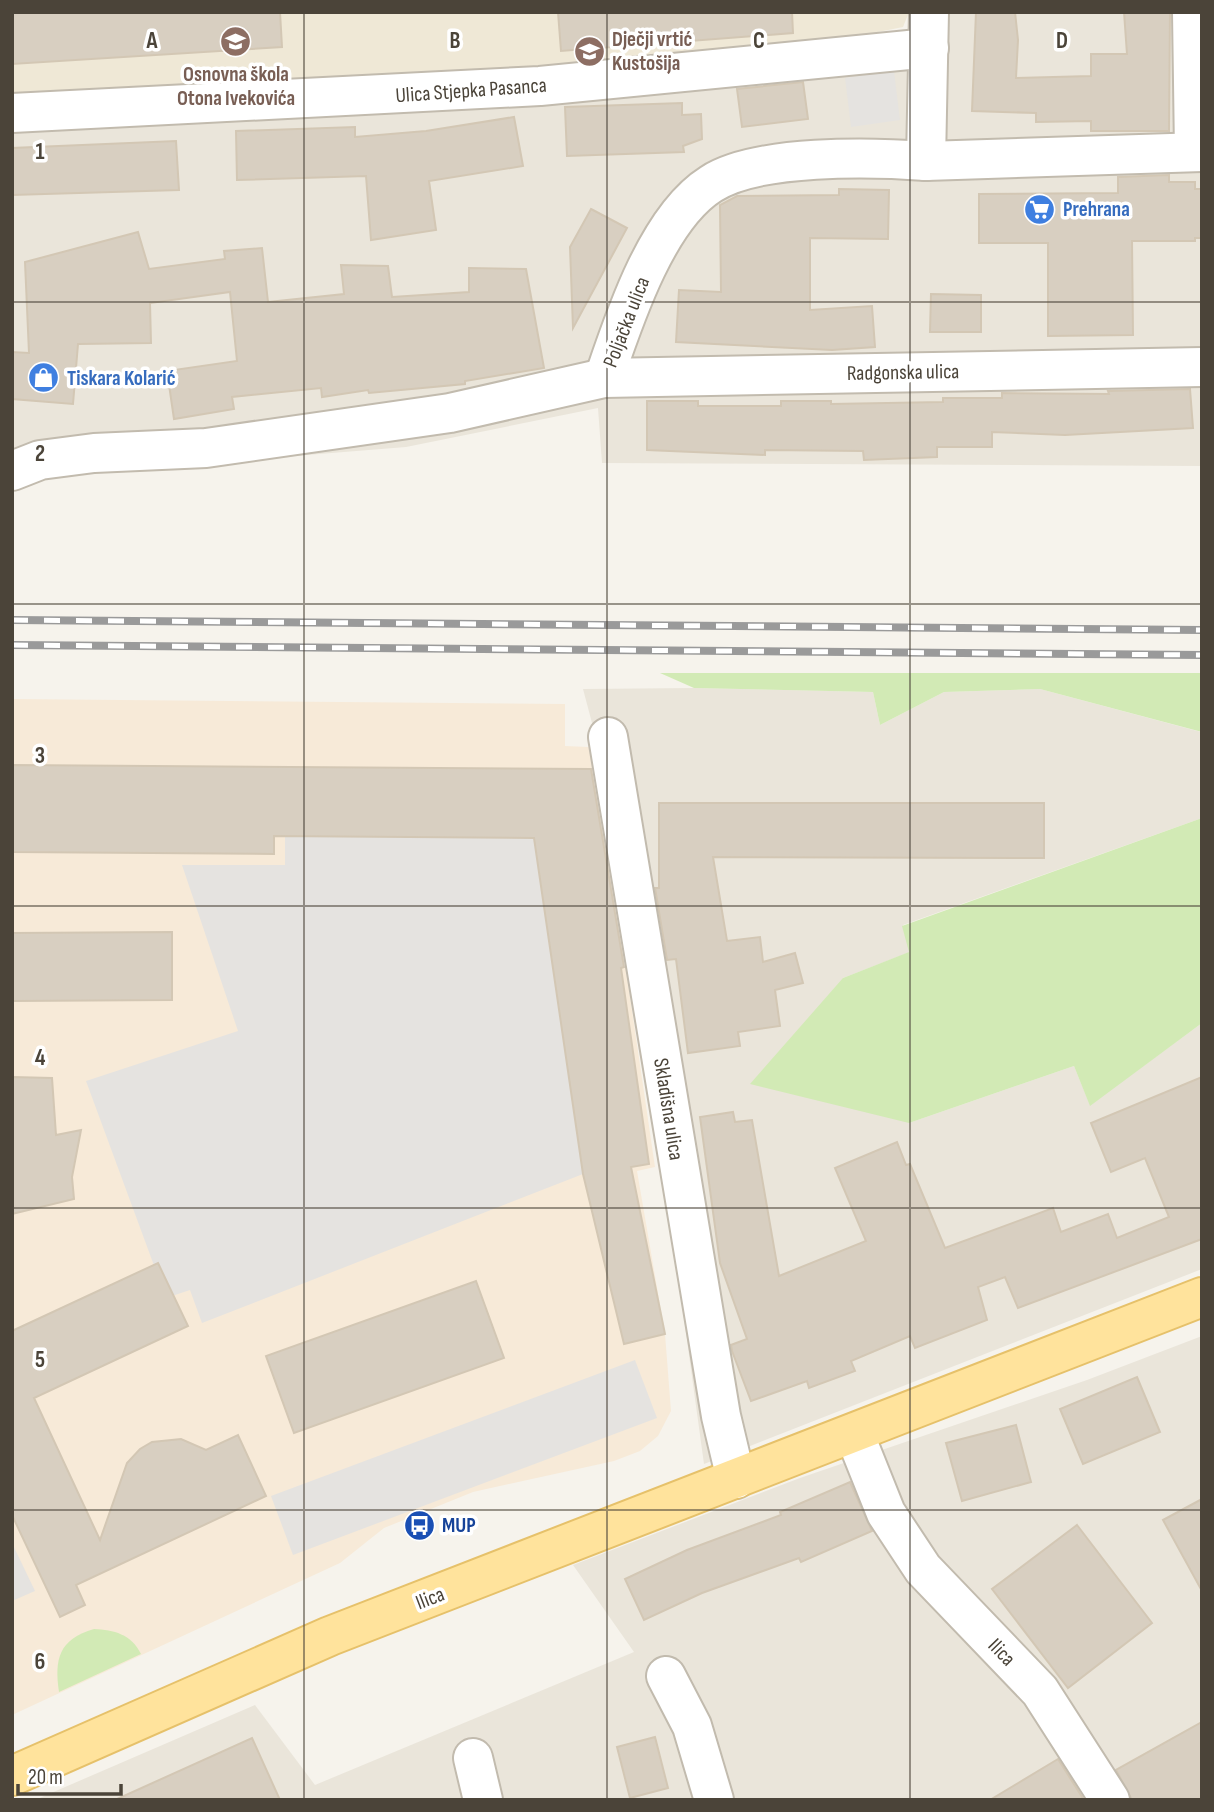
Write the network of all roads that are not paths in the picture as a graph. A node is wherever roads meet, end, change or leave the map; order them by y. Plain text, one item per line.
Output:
1 (1192, 12) edge
2 (929, 30) edge
3 (12, 113) edge
4 (1198, 152) edge
5 (926, 161) junction
6 (1202, 367) edge
7 (604, 378) junction
8 (12, 471) edge
9 (608, 737) dead end
10 (1202, 1297) edge
11 (854, 1433) junction
12 (736, 1479) junction
13 (666, 1676) dead end
14 (473, 1758) dead end
15 (12, 1776) edge
16 (483, 1800) edge
17 (714, 1800) edge
18 (1110, 1800) edge

1 - 4 street
2 - 3 street, Ulica Stjepka Pasanca
2 - 5 street
4 - 5 street, Poljačka ulica
5 - 7 street, Poljačka ulica
6 - 7 street, Radgonska ulica
7 - 8 street, Poljačka ulica
9 - 12 street, Skladišna ulica
10 - 11 main road, Ilica
11 - 12 main road, Ilica
11 - 18 street, Ilica
12 - 15 main road, Ilica
13 - 17 street
14 - 16 street

